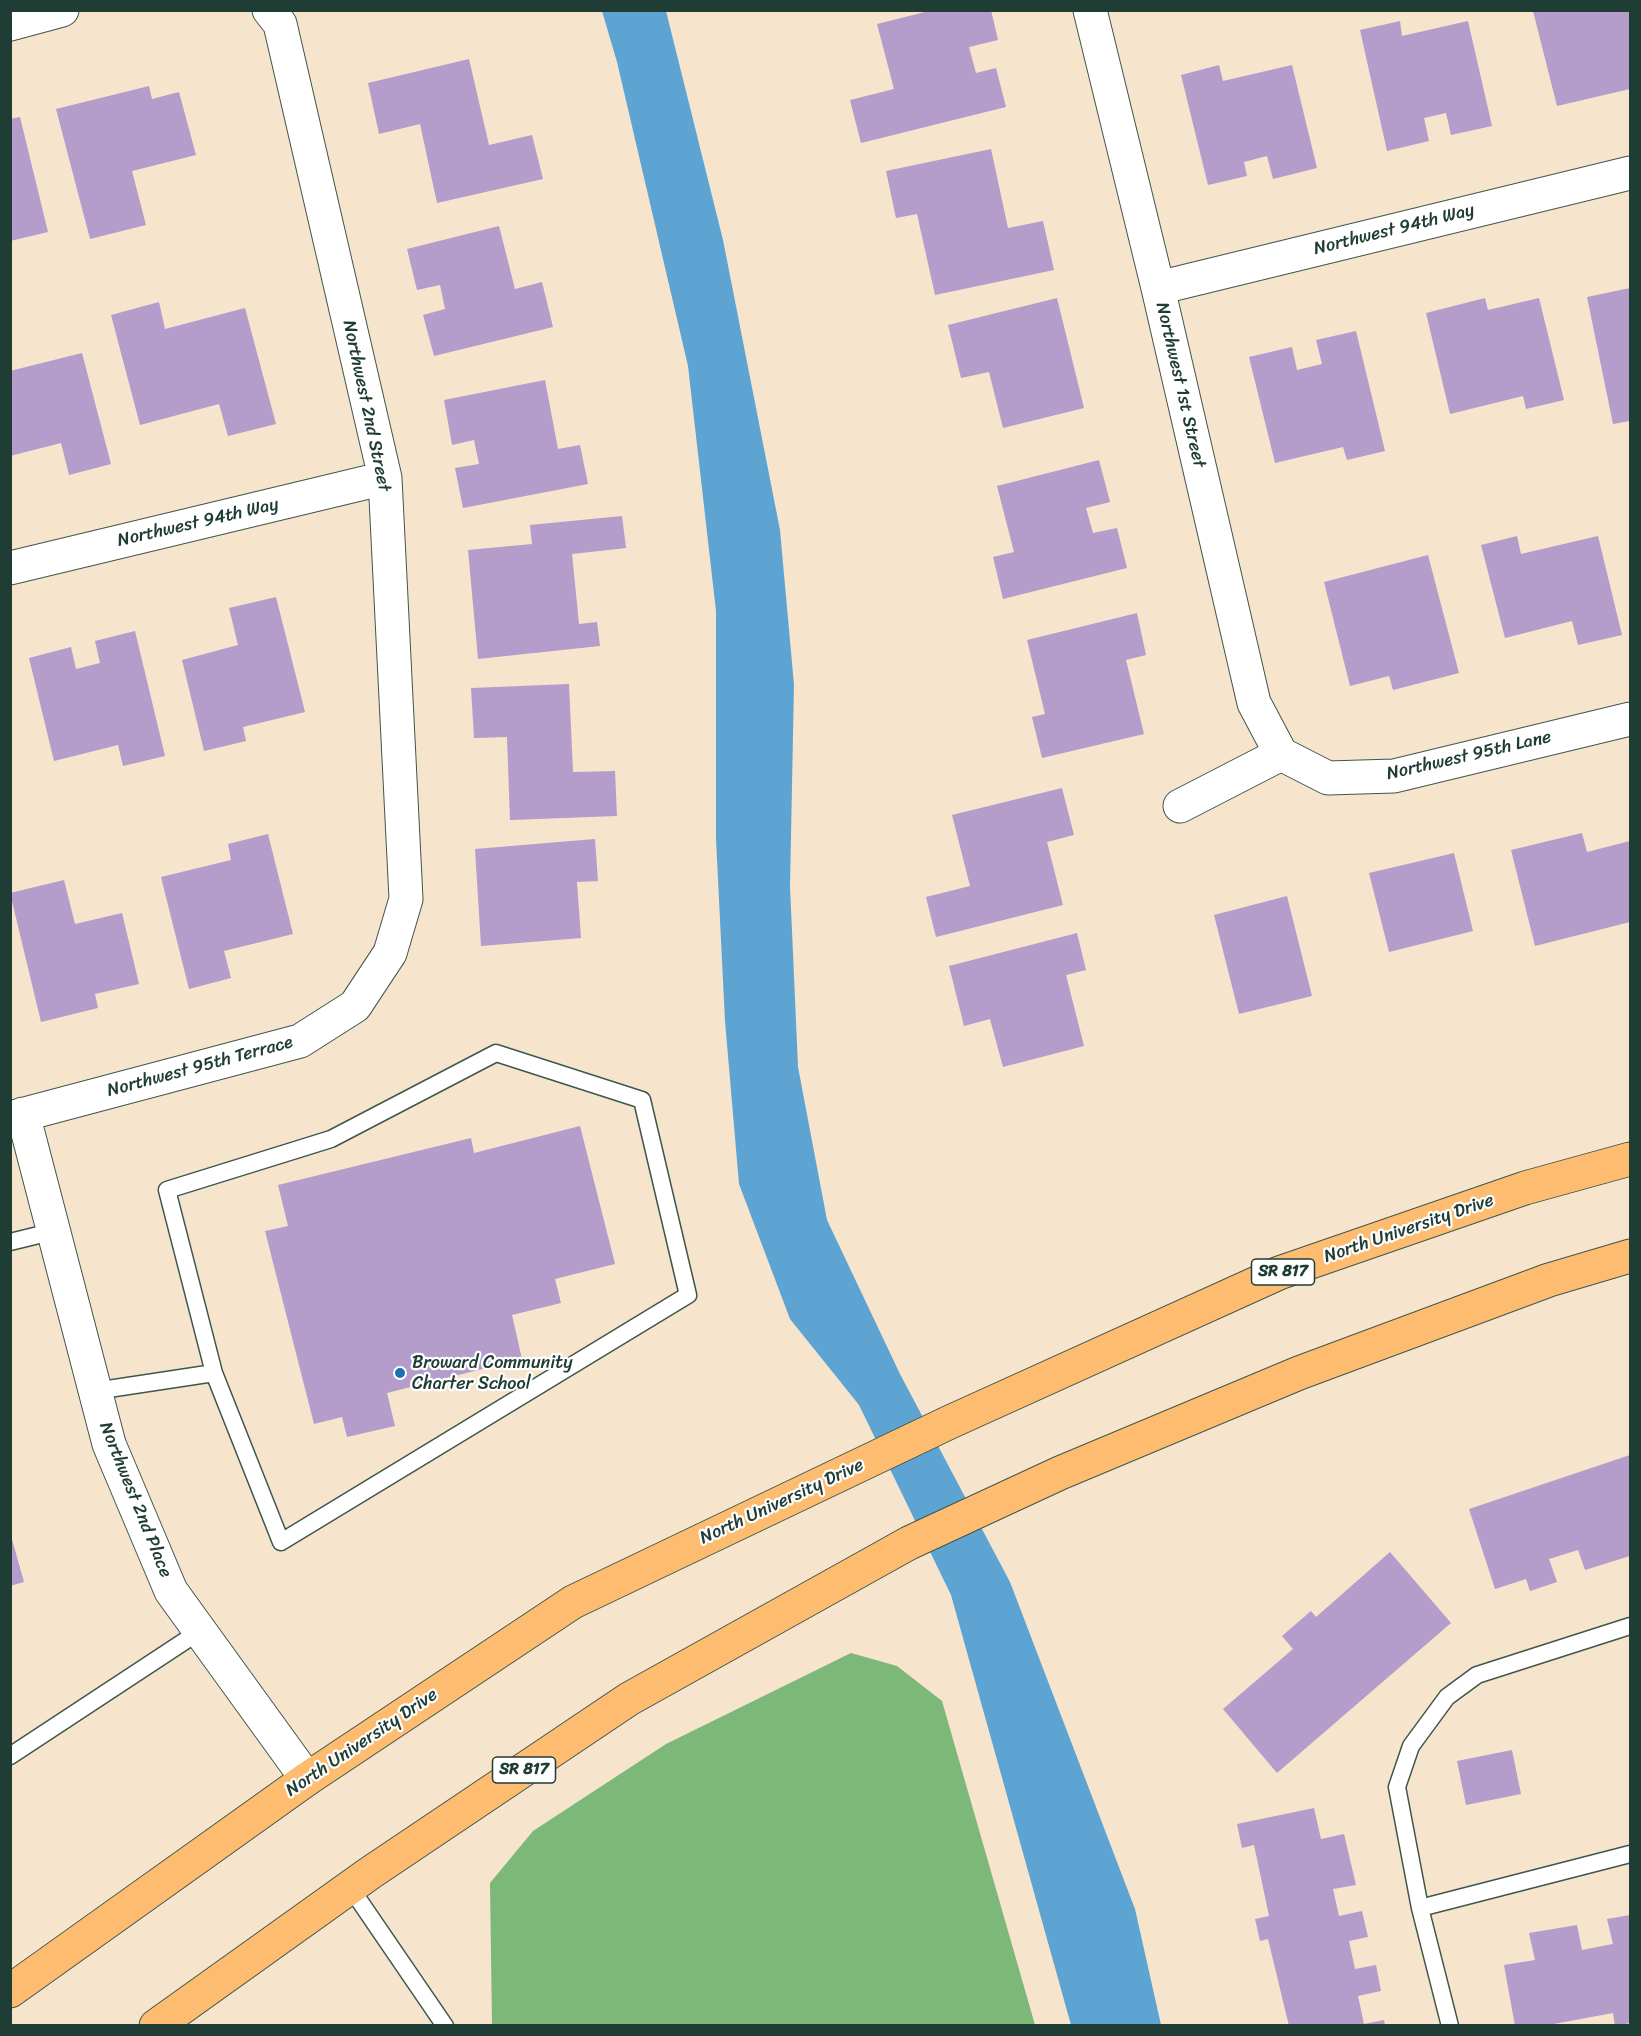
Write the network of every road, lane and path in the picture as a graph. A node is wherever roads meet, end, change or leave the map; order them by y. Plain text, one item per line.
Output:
1 (62, 10) edge
2 (268, 10) edge
3 (1090, 10) edge
4 (10, 24) edge
5 (1630, 173) edge
6 (1158, 288) junction
7 (385, 478) junction
8 (10, 567) edge
9 (1630, 719) edge
10 (1281, 754) junction
11 (1180, 806) dead end
12 (390, 953) joint
13 (17, 1116) edge
14 (1630, 1159) edge
15 (55, 1231) junction
16 (10, 1242) edge
17 (1630, 1242) edge
18 (1630, 1256) edge
19 (1549, 1281) junction
20 (214, 1373) junction
21 (95, 1391) junction
22 (1630, 1626) edge
23 (200, 1631) junction
24 (10, 1756) edge
25 (307, 1779) junction
26 (1630, 1854) edge
27 (350, 1887) junction
28 (1420, 1908) junction
29 (10, 1991) edge
30 (156, 2025) edge
31 (445, 2025) edge
32 (1450, 2025) edge

1 - 4 street
2 - 7 street, Northwest 2nd Street
3 - 6 street, Northwest 1st Street
5 - 6 street, Northwest 94th Way
6 - 10 street, Northwest 1st Street
7 - 8 street, Northwest 94th Way
7 - 12 street, Northwest 2nd Street
9 - 10 street, Northwest 95th Lane
10 - 11 street
12 - 13 street, Northwest 95th Terrace
13 - 15 street, Northwest 2nd Place
14 - 25 main road, North University Drive / SR 817
15 - 16 lane
15 - 21 street, Northwest 2nd Place
17 - 19 main road
18 - 19 main road, SR 817
19 - 27 main road, SR 817
20 - 20 lane
20 - 21 lane
21 - 23 street, Northwest 2nd Place
22 - 28 lane
23 - 24 lane
23 - 25 street, Northwest 2nd Place
25 - 29 main road, North University Drive / SR 817
26 - 28 lane
27 - 30 main road, SR 817
27 - 31 lane
28 - 32 lane

